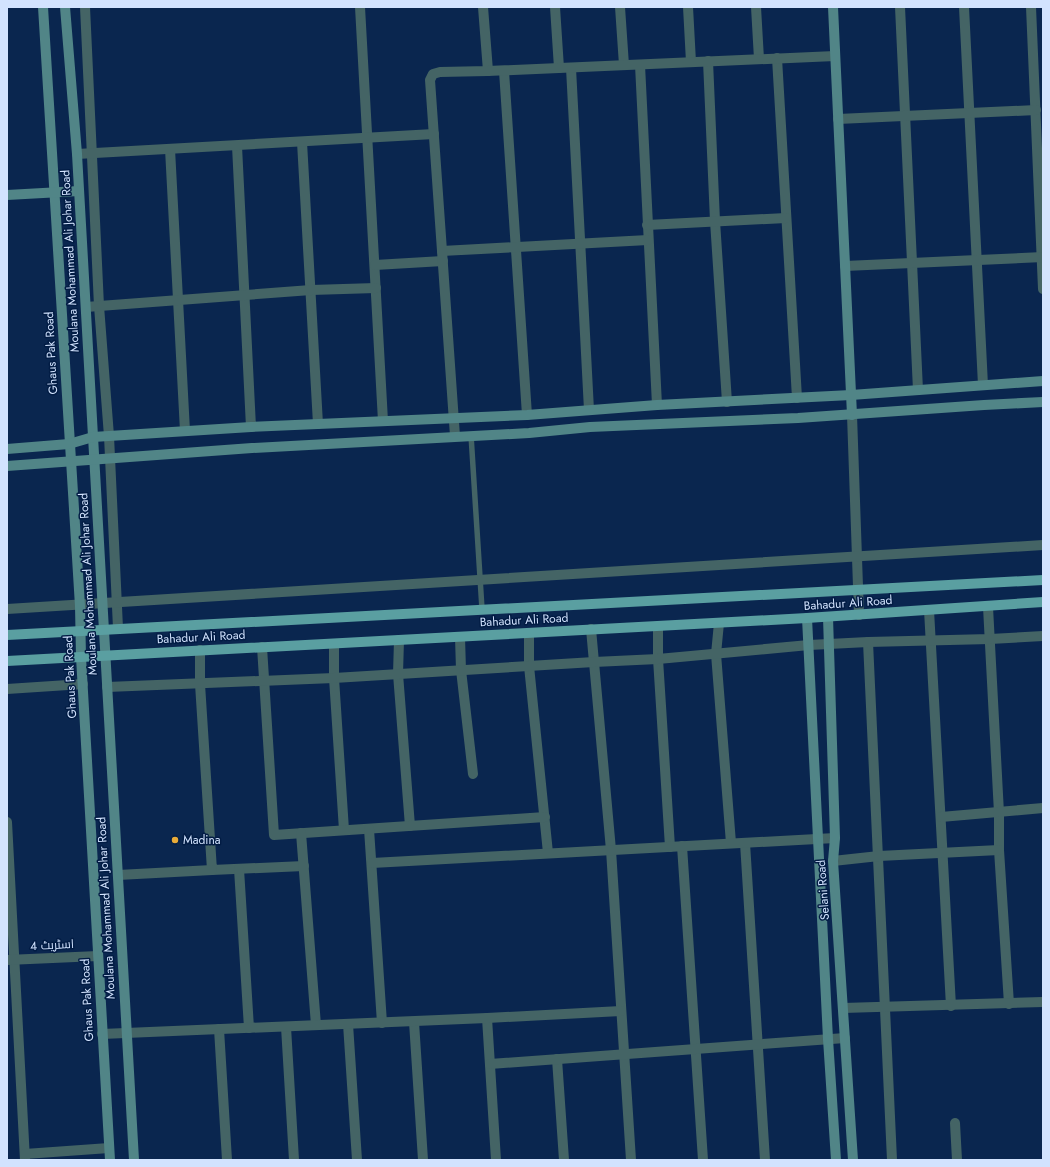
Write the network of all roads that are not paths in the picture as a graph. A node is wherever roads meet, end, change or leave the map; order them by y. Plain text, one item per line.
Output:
1 (43, 7) edge
2 (64, 7) edge
3 (84, 7) edge
4 (360, 7) edge
5 (483, 7) edge
6 (555, 7) edge
7 (620, 7) edge
8 (688, 7) edge
9 (756, 7) edge
10 (833, 7) edge
11 (900, 7) edge
12 (964, 7) edge
13 (1031, 7) edge
14 (835, 56) junction
15 (777, 58) junction
16 (759, 59) junction
17 (691, 62) junction
18 (708, 62) junction
19 (640, 64) junction
20 (624, 65) junction
21 (559, 68) junction
22 (570, 68) junction
23 (488, 71) junction
24 (504, 71) junction
25 (1039, 91) edge
26 (1036, 110) junction
27 (969, 113) junction
28 (905, 116) junction
29 (838, 119) junction
30 (434, 134) junction
31 (368, 138) junction
32 (302, 142) junction
33 (237, 146) junction
34 (170, 149) junction
35 (91, 153) junction
36 (77, 154) junction
37 (79, 191) junction
38 (54, 192) junction
39 (7, 194) edge
40 (1041, 212) edge
41 (786, 218) junction
42 (715, 221) junction
43 (647, 224) junction
44 (648, 240) junction
45 (580, 244) junction
46 (516, 247) junction
47 (442, 256) junction
48 (1042, 257) edge
49 (976, 260) junction
50 (912, 263) junction
51 (375, 265) junction
52 (845, 266) junction
53 (376, 288) junction
54 (1043, 289) edge
55 (311, 290) junction
56 (244, 296) junction
57 (178, 301) junction
58 (86, 306) junction
59 (99, 306) junction
60 (1043, 381) edge
61 (983, 385) junction
62 (918, 390) junction
63 (851, 395) junction
64 (797, 398) junction
65 (727, 402) junction
66 (1043, 402) edge
67 (657, 405) junction
68 (589, 410) junction
69 (527, 415) junction
70 (852, 415) junction
71 (453, 419) junction
72 (383, 421) junction
73 (318, 424) junction
74 (251, 427) junction
75 (185, 431) junction
76 (471, 435) junction
77 (109, 436) junction
78 (454, 436) junction
79 (93, 437) junction
80 (69, 444) junction
81 (7, 448) edge
82 (110, 458) junction
83 (94, 459) junction
84 (70, 462) junction
85 (7, 466) edge
86 (1043, 546) edge
87 (857, 558) junction
88 (480, 580) junction
89 (1043, 580) edge
90 (859, 589) junction
91 (1043, 602) edge
92 (103, 604) junction
93 (117, 604) junction
94 (80, 606) junction
95 (988, 607) junction
96 (7, 609) edge
97 (482, 609) junction
98 (929, 610) junction
99 (859, 615) junction
100 (828, 617) junction
101 (807, 618) junction
102 (719, 623) junction
103 (658, 627) junction
104 (118, 628) junction
105 (104, 629) junction
106 (591, 629) junction
107 (80, 631) junction
108 (529, 633) junction
109 (7, 634) edge
110 (1043, 636) edge
111 (460, 637) junction
112 (398, 640) junction
113 (990, 640) junction
114 (930, 641) junction
115 (868, 642) junction
116 (334, 644) junction
117 (809, 645) junction
118 (828, 645) junction
119 (262, 647) junction
120 (200, 650) junction
121 (716, 654) junction
122 (105, 655) junction
123 (81, 657) junction
124 (658, 659) junction
125 (7, 661) edge
126 (594, 662) junction
127 (529, 666) junction
128 (461, 670) junction
129 (398, 674) junction
130 (334, 678) junction
131 (264, 680) junction
132 (83, 684) junction
133 (200, 684) junction
134 (107, 687) junction
135 (7, 689) edge
136 (473, 774) dead end
137 (1043, 808) edge
138 (999, 813) junction
139 (545, 817) junction
140 (941, 817) junction
141 (7, 822) edge
142 (410, 826) junction
143 (369, 829) junction
144 (344, 830) junction
145 (301, 833) junction
146 (7, 834) edge
147 (835, 838) junction
148 (818, 839) junction
149 (745, 842) junction
150 (731, 843) junction
151 (682, 846) junction
152 (670, 847) junction
153 (611, 850) junction
154 (999, 850) junction
155 (548, 853) junction
156 (942, 853) junction
157 (879, 856) junction
158 (834, 861) junction
159 (372, 863) junction
160 (304, 866) junction
161 (239, 869) junction
162 (212, 870) junction
163 (118, 875) junction
164 (98, 956) junction
165 (11, 960) edge
166 (1043, 1002) edge
167 (1009, 1004) junction
168 (951, 1006) junction
169 (886, 1007) junction
170 (843, 1008) junction
171 (621, 1011) junction
172 (487, 1018) junction
173 (414, 1022) junction
174 (382, 1023) junction
175 (348, 1024) junction
176 (316, 1025) junction
177 (286, 1027) junction
178 (249, 1028) junction
179 (219, 1029) junction
180 (126, 1032) junction
181 (102, 1034) junction
182 (845, 1038) junction
183 (828, 1039) junction
184 (757, 1044) junction
185 (695, 1049) junction
186 (624, 1054) junction
187 (557, 1059) junction
188 (490, 1064) junction
189 (955, 1123) dead end
190 (109, 1148) junction
191 (25, 1157) edge
192 (110, 1160) edge
193 (134, 1160) edge
194 (227, 1160) edge
195 (294, 1160) edge
196 (357, 1160) edge
197 (423, 1160) edge
198 (496, 1160) edge
199 (564, 1160) edge
200 (631, 1160) edge
201 (703, 1160) edge
202 (765, 1160) edge
203 (836, 1160) edge
204 (853, 1160) edge
205 (892, 1160) edge
206 (956, 1160) edge

1 - 38 street, Moulana Mohammad Ali Johar Road
2 - 36 street, Moulana Mohammad Ali Johar Road
3 - 35 street
4 - 31 street
5 - 23 street
6 - 21 street
7 - 20 street
8 - 17 street
9 - 16 street
10 - 14 street
11 - 28 street
12 - 27 street
13 - 25 street
14 - 15 street
14 - 29 street
15 - 16 street
15 - 41 street
16 - 18 street
17 - 18 street
17 - 19 street
18 - 42 street
19 - 20 street
19 - 43 street
20 - 22 street
21 - 22 street
21 - 24 street
22 - 45 street
23 - 24 street
23 - 30 street
24 - 46 street
25 - 26 street
26 - 27 street
26 - 40 street
27 - 28 street
27 - 49 street
28 - 29 street
28 - 50 street
29 - 52 street
30 - 31 street
30 - 47 street
31 - 32 street
31 - 51 street
32 - 33 street
32 - 55 street
33 - 34 street
33 - 56 street
34 - 35 street
34 - 57 street
35 - 36 street
35 - 59 street
36 - 37 street, Moulana Mohammad Ali Johar Road
37 - 38 street
37 - 58 street, Moulana Mohammad Ali Johar Road
38 - 39 street
38 - 80 street, Ghaus Pak Road
40 - 48 street
41 - 42 street
41 - 64 street
42 - 43 street
42 - 65 street
43 - 44 street
44 - 45 street
44 - 67 street
45 - 46 street
45 - 68 street
46 - 47 street
46 - 69 street
47 - 51 street
47 - 71 street
48 - 49 street
48 - 54 street
49 - 50 street
49 - 61 street
50 - 52 street
50 - 62 street
51 - 53 street
52 - 63 street
53 - 55 street
53 - 72 street
55 - 56 street
55 - 73 street
56 - 57 street
56 - 74 street
57 - 59 street
57 - 75 street
58 - 59 street
58 - 79 street, Moulana Mohammad Ali Johar Road
59 - 77 street
60 - 61 street
61 - 62 street
62 - 63 street
63 - 64 street
63 - 70 street
64 - 65 street
65 - 67 street
66 - 70 street
67 - 68 street
68 - 69 street
69 - 71 street
70 - 76 street
70 - 87 street
71 - 72 street
71 - 78 street
72 - 73 street
73 - 74 street
74 - 75 street
75 - 77 street
76 - 78 street
76 - 88 lane
77 - 79 street
77 - 82 street
78 - 82 street
79 - 80 street
79 - 83 street, Moulana Mohammad Ali Johar Road
80 - 81 street
80 - 84 street, Ghaus Pak Road
82 - 83 street
82 - 93 street
83 - 84 street
83 - 92 street, Moulana Mohammad Ali Johar Road
84 - 85 street
84 - 94 street, Ghaus Pak Road
86 - 87 street
87 - 88 street
87 - 90 street
88 - 93 street
88 - 97 lane
89 - 90 main road, Bahadur Ali Road
90 - 97 main road, Bahadur Ali Road
90 - 99 street
91 - 95 main road, Bahadur Ali Road
92 - 93 street
92 - 94 street
92 - 105 street, Moulana Mohammad Ali Johar Road
93 - 104 street
94 - 96 street
94 - 107 street, Ghaus Pak Road
95 - 98 main road, Bahadur Ali Road
95 - 113 street
97 - 104 main road, Bahadur Ali Road
98 - 99 main road, Bahadur Ali Road
98 - 114 street
99 - 100 main road, Bahadur Ali Road
100 - 101 main road, Bahadur Ali Road
100 - 118 street, Selani Road
101 - 102 main road, Bahadur Ali Road
101 - 117 street, Selani Road
102 - 103 main road, Bahadur Ali Road
102 - 121 street
103 - 106 main road, Bahadur Ali Road
103 - 124 street
104 - 105 main road, Bahadur Ali Road
105 - 107 main road, Bahadur Ali Road
105 - 122 street, Moulana Mohammad Ali Johar Road
106 - 108 main road, Bahadur Ali Road
106 - 126 street
107 - 109 main road, Bahadur Ali Road
107 - 123 street, Ghaus Pak Road
108 - 111 main road, Bahadur Ali Road
108 - 127 street
110 - 113 street
111 - 112 main road, Bahadur Ali Road
111 - 128 street
112 - 116 main road, Bahadur Ali Road
112 - 129 street
113 - 114 street
113 - 138 street
114 - 115 street
114 - 140 street
115 - 118 street
115 - 157 street
116 - 119 main road, Bahadur Ali Road
116 - 130 street
117 - 118 street
117 - 121 street
117 - 148 street, Selani Road
118 - 147 street, Selani Road
119 - 120 main road, Bahadur Ali Road
119 - 131 street
120 - 122 main road, Bahadur Ali Road
120 - 133 street
121 - 124 street
121 - 150 street
122 - 123 main road, Bahadur Ali Road
122 - 134 street, Moulana Mohammad Ali Johar Road
123 - 125 main road, Bahadur Ali Road
123 - 132 street, Ghaus Pak Road
124 - 126 street
124 - 152 street
126 - 127 street
126 - 153 street
127 - 128 street
127 - 139 street
128 - 129 street
128 - 136 street
129 - 130 street
129 - 142 street
130 - 131 street
130 - 144 street
131 - 133 street
131 - 145 street
132 - 135 street
132 - 164 street, Ghaus Pak Road
133 - 134 street
133 - 162 street
134 - 163 street, Moulana Mohammad Ali Johar Road
137 - 138 street
138 - 140 street
138 - 154 street
139 - 142 street
139 - 155 street
140 - 156 street
141 - 146 street
142 - 143 street
143 - 144 street
143 - 159 street
144 - 145 street
145 - 160 street
146 - 165 street
147 - 148 street
147 - 158 street, Selani Road
148 - 149 street
148 - 183 street, Selani Road
149 - 150 street
149 - 184 street
150 - 151 street
151 - 152 street
151 - 185 street
152 - 153 street
153 - 155 street
153 - 171 street
154 - 156 street
154 - 167 street
155 - 159 street
156 - 157 street
156 - 168 street
157 - 158 street
157 - 169 street
158 - 170 street, Selani Road
159 - 174 street
160 - 161 street
160 - 176 street
161 - 162 street
161 - 178 street
162 - 163 street
163 - 180 street, Moulana Mohammad Ali Johar Road
164 - 165 street, اسٹریٹ 4
164 - 181 street, Ghaus Pak Road
165 - 191 street
166 - 167 street
167 - 168 street
168 - 169 street
169 - 170 street
169 - 205 street
170 - 182 street, Selani Road
171 - 172 street
171 - 186 street
172 - 173 street
172 - 188 street
173 - 174 street
173 - 197 street
174 - 175 street
175 - 176 street
175 - 196 street
176 - 177 street
177 - 178 street
177 - 195 street
178 - 179 street
179 - 180 street
179 - 194 street
180 - 181 street
180 - 193 street, Moulana Mohammad Ali Johar Road
181 - 190 street, Ghaus Pak Road
182 - 183 street
182 - 204 street, Selani Road
183 - 184 street
183 - 203 street, Selani Road
184 - 185 street
184 - 202 street
185 - 186 street
185 - 201 street
186 - 187 street
186 - 200 street
187 - 188 street
187 - 199 street
188 - 198 street
189 - 206 street
190 - 191 street
190 - 192 street, Ghaus Pak Road

